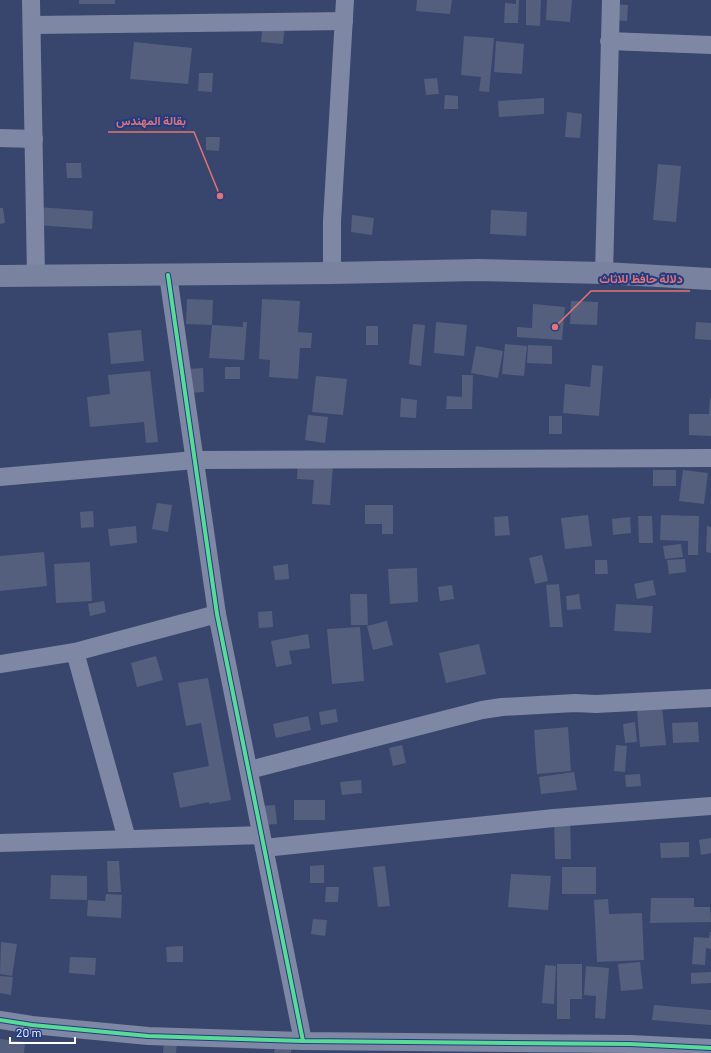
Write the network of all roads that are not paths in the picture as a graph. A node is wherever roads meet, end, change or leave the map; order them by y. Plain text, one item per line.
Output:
1 (32, 0) edge
2 (345, 0) edge
3 (611, 0) edge
4 (344, 21) junction
5 (33, 25) junction
6 (609, 41) junction
7 (711, 45) edge
8 (0, 138) edge
9 (34, 139) junction
10 (332, 273) junction
11 (604, 273) junction
12 (168, 275) junction
13 (0, 276) edge
14 (36, 276) junction
15 (711, 279) edge
16 (711, 458) edge
17 (195, 460) junction
18 (0, 477) edge
19 (217, 614) junction
20 (75, 652) junction
21 (0, 664) edge
22 (711, 698) edge
23 (249, 770) junction
24 (711, 806) edge
25 (127, 839) junction
26 (263, 841) junction
27 (0, 843) edge
28 (0, 1020) edge
29 (303, 1041) junction
30 (711, 1048) edge

1 - 5 street
2 - 4 street
3 - 6 street
4 - 5 street
4 - 10 street
5 - 9 street
6 - 7 street
6 - 11 street
8 - 9 street
9 - 14 street
10 - 11 street
10 - 12 street
11 - 15 street
12 - 14 street
12 - 17 street
13 - 14 street
16 - 17 street
17 - 18 street
17 - 19 street
19 - 20 street
19 - 23 street
20 - 21 street
20 - 25 street
22 - 23 street
23 - 26 street
24 - 26 street
25 - 26 street
25 - 27 street
26 - 29 street
28 - 29 street
29 - 30 street

